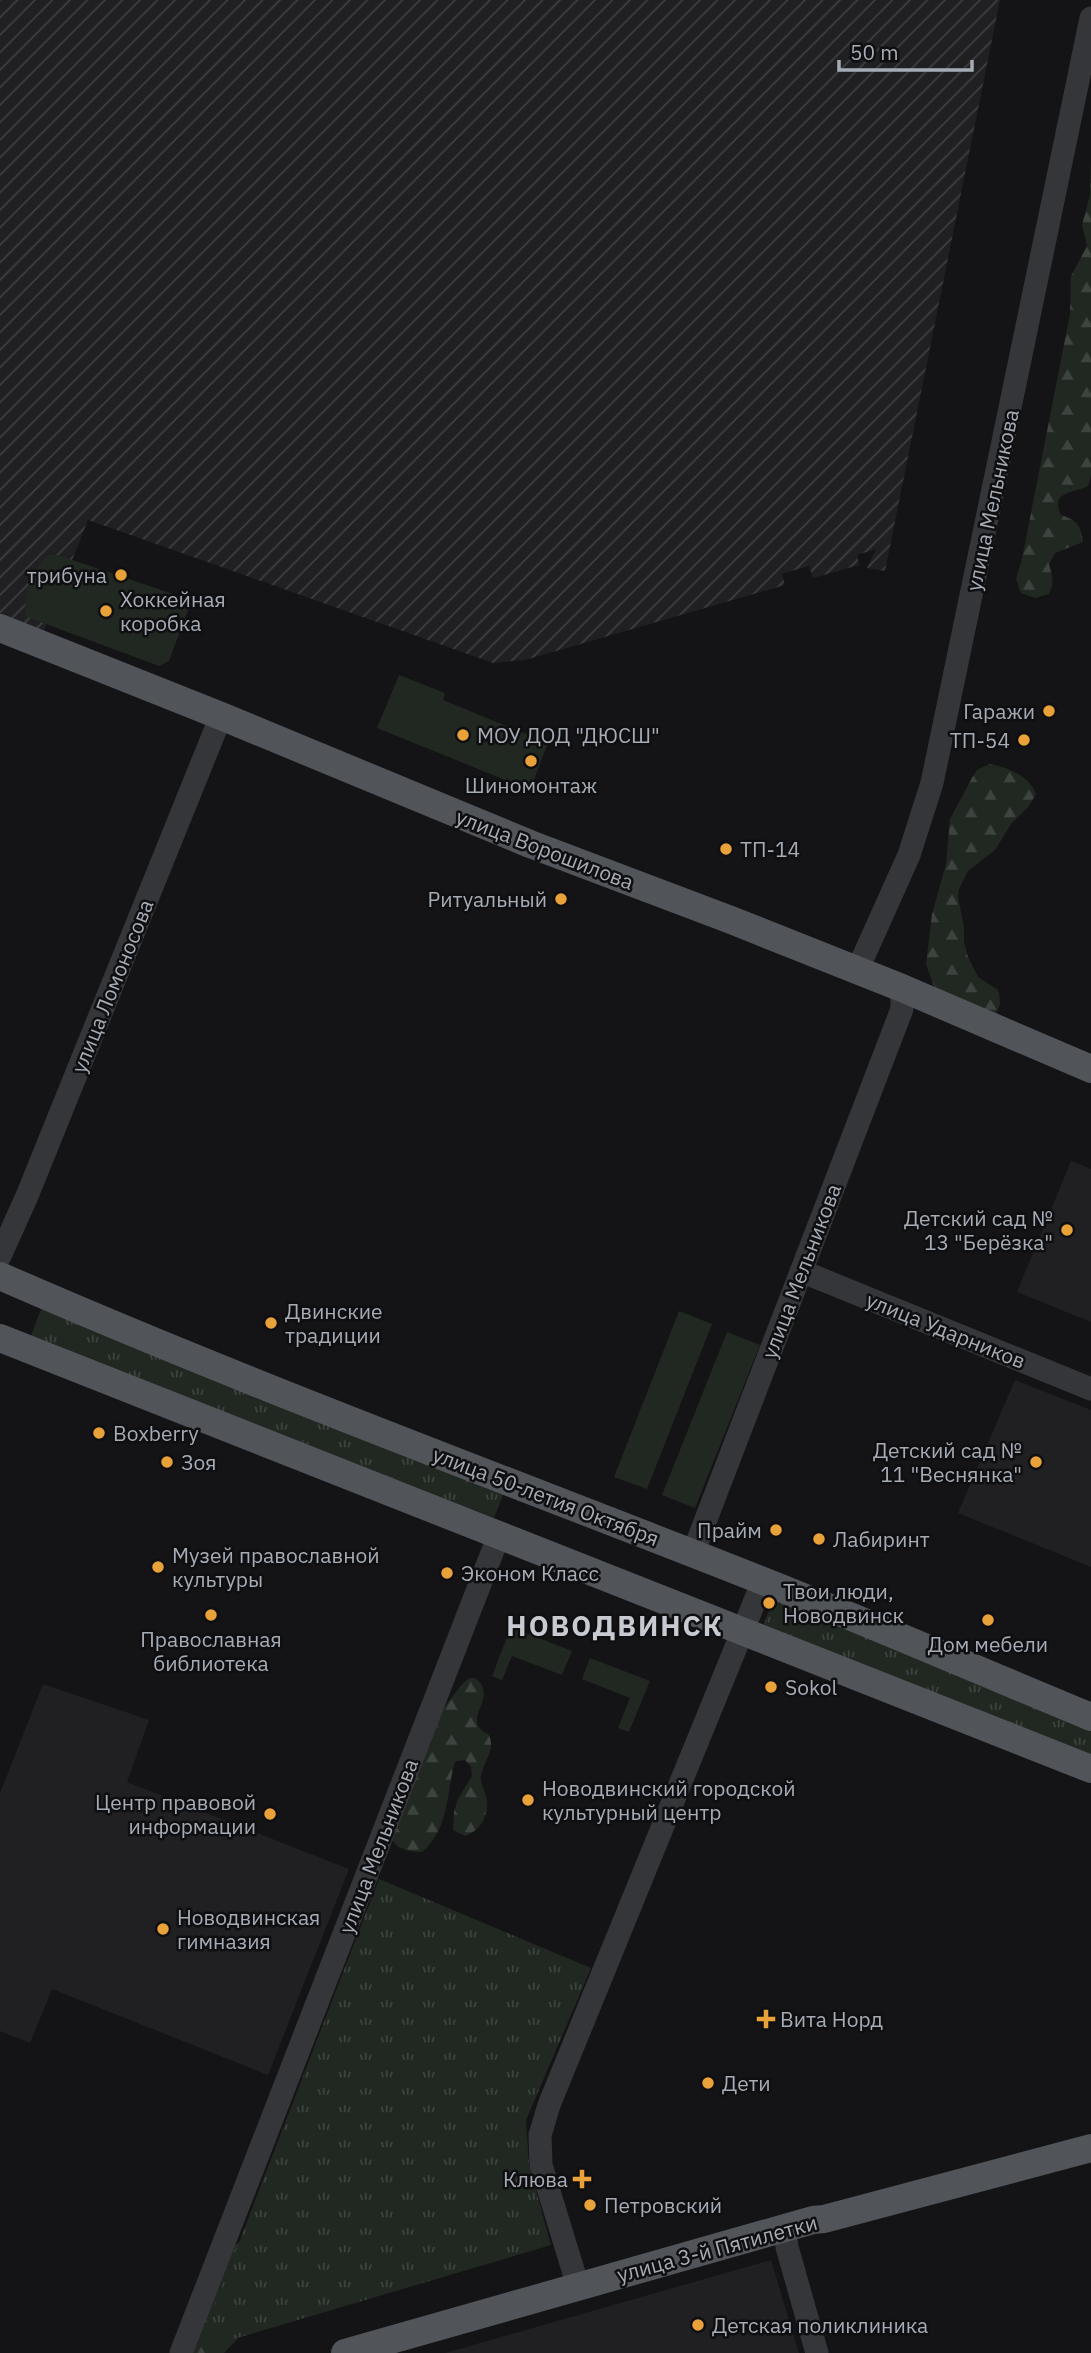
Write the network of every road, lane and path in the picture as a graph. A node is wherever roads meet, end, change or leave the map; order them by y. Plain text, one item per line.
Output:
1 (1091, 18) edge
2 (0, 628) edge
3 (221, 716) junction
4 (857, 971) junction
5 (902, 989) junction
6 (1091, 1069) edge
7 (0, 1256) edge
8 (800, 1271) junction
9 (0, 1276) edge
10 (0, 1338) edge
11 (1091, 1390) edge
12 (499, 1535) junction
13 (693, 1553) junction
14 (763, 1581) junction
15 (743, 1631) junction
16 (1091, 1717) edge
17 (1091, 1769) edge
18 (1091, 2148) edge
19 (785, 2229) junction
20 (578, 2286) junction
21 (181, 2353) edge
22 (345, 2353) edge
23 (817, 2353) edge

1 - 4 street, улица Мельникова
2 - 3 main road, улица Ворошилова
3 - 4 main road, улица Ворошилова
3 - 7 street, улица Ломоносова
4 - 5 main road, улица Ворошилова
5 - 6 main road, улица Ворошилова
5 - 8 street, улица Мельникова
8 - 11 street, улица Ударников
8 - 13 street, улица Мельникова
9 - 13 main road, улица 50-летия Октября
10 - 12 main road
12 - 15 main road
12 - 21 street, улица Мельникова
13 - 14 main road, улица 50-летия Октября
14 - 15 street
14 - 16 main road, улица 50-летия Октября
15 - 17 main road
15 - 20 street
18 - 19 main road, улица 3-й Пятилетки
19 - 20 main road, улица 3-й Пятилетки
19 - 23 street
20 - 22 main road, улица 3-й Пятилетки

